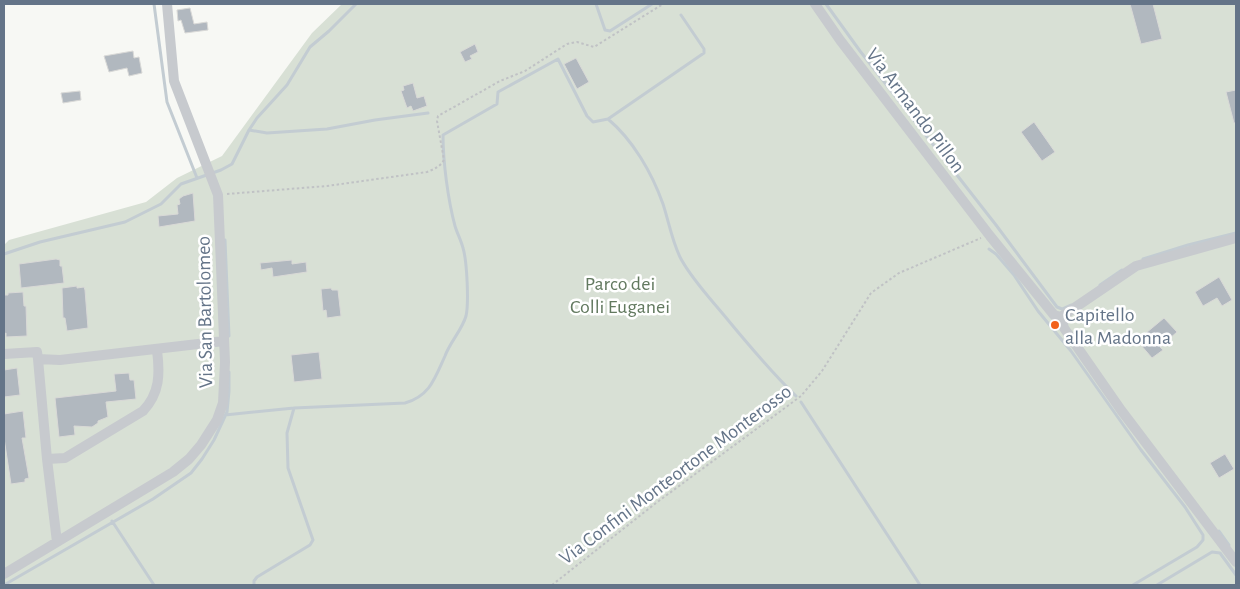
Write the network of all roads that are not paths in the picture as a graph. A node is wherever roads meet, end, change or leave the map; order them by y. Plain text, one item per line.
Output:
1 (167, 4) edge
2 (815, 4) edge
3 (1236, 238) edge
4 (1061, 317) junction
5 (224, 341) junction
6 (157, 350) junction
7 (4, 354) edge
8 (38, 359) junction
9 (47, 459) junction
10 (57, 542) junction
11 (1236, 562) edge
12 (4, 574) edge

1 - 5 street, Via San Bartolomeo
2 - 4 street, Via Armando Pillon
3 - 4 street
4 - 11 street
5 - 6 street
5 - 10 street, Via San Bartolomeo
6 - 8 street
6 - 9 street
7 - 8 street
8 - 9 street
9 - 10 street
10 - 12 street, Via San Bartolomeo

